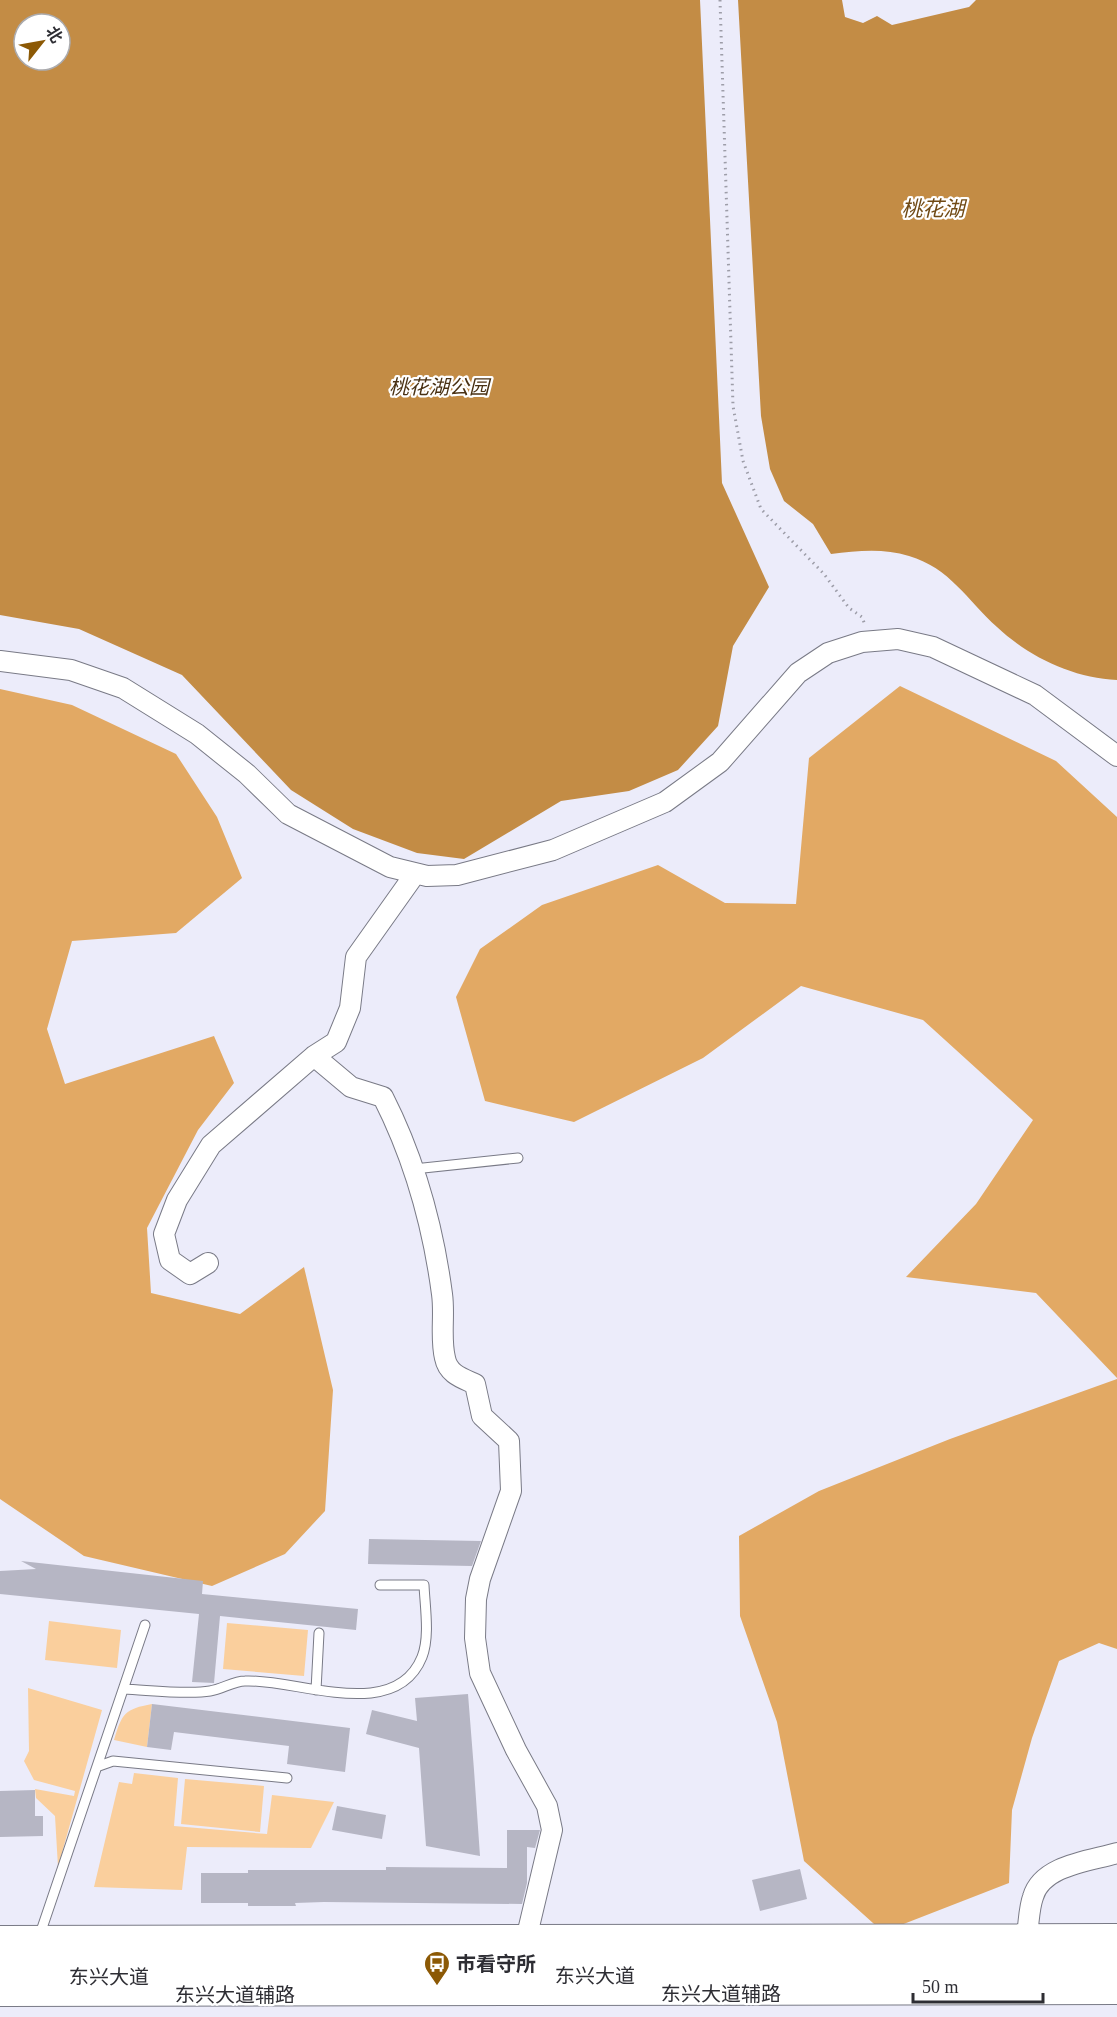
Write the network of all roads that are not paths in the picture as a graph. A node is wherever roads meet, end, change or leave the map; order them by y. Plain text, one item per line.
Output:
1 (0, 661) edge
2 (1117, 756) edge
3 (415, 874) junction
4 (314, 1056) junction
5 (518, 1158) dead end
6 (414, 1169) junction
7 (208, 1263) dead end
8 (380, 1585) dead end
9 (145, 1625) dead end
10 (319, 1633) dead end
11 (124, 1689) junction
12 (316, 1690) junction
13 (99, 1766) junction
14 (287, 1778) dead end
15 (1117, 1853) edge
16 (1027, 1934) junction
17 (1117, 1934) edge
18 (200, 1935) junction
19 (391, 1935) junction
20 (527, 1935) junction
21 (602, 1935) junction
22 (0, 1936) edge
23 (636, 1953) junction
24 (1117, 1953) edge
25 (0, 1954) edge
26 (246, 1954) junction
27 (347, 1954) junction
28 (35, 1956) junction
29 (717, 1976) junction
30 (1117, 1976) edge
31 (491, 1977) junction
32 (0, 1978) edge
33 (198, 1986) junction
34 (758, 1994) junction
35 (1117, 1994) edge
36 (526, 1995) junction
37 (0, 1996) edge

1 - 3 street
2 - 3 street
3 - 4 street
4 - 6 street
4 - 7 street
5 - 6 lane
6 - 20 street
8 - 12 lane
9 - 11 lane
10 - 12 lane
11 - 12 lane
11 - 13 lane
13 - 14 lane
13 - 28 lane
15 - 16 street
16 - 17 street
16 - 21 street
18 - 19 street
18 - 26 street
18 - 28 street
19 - 20 street
19 - 27 street
20 - 21 street
21 - 23 street
22 - 28 street
23 - 24 main road, 东兴大道
23 - 27 main road, 东兴大道
25 - 28 main road, 东兴大道
26 - 27 main road, 东兴大道
26 - 28 main road, 东兴大道
28 - 32 main road, 东兴大道
28 - 33 main road, 东兴大道
29 - 30 main road, 东兴大道
29 - 31 main road, 东兴大道
29 - 34 street
31 - 33 main road, 东兴大道
31 - 36 street
33 - 36 street, 东兴大道辅路
33 - 37 street, 东兴大道辅路
34 - 35 street, 东兴大道辅路
34 - 36 street, 东兴大道辅路

